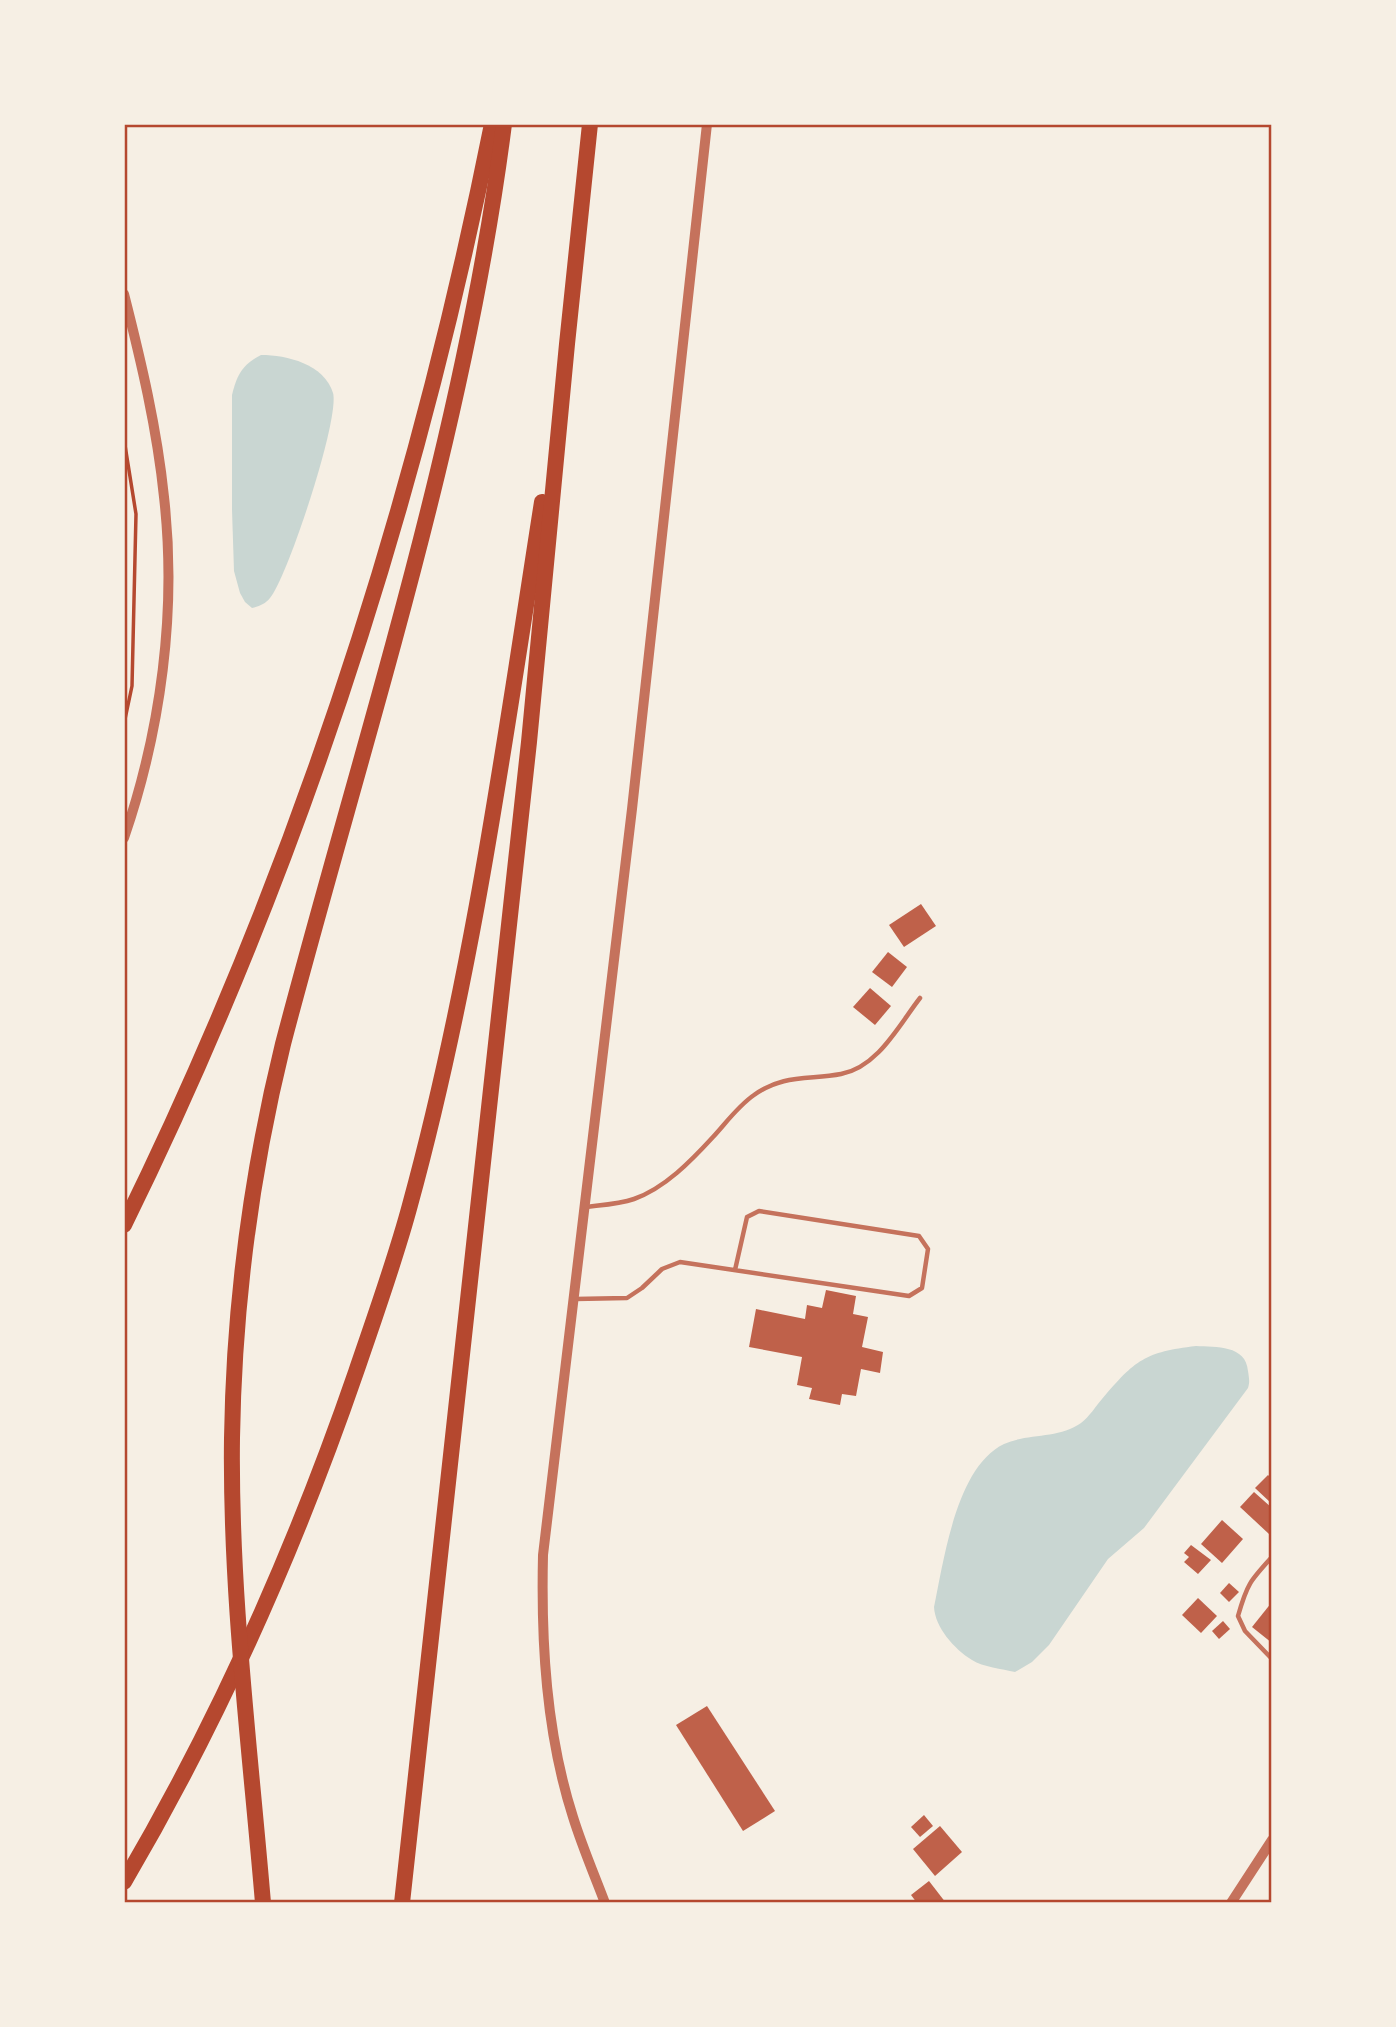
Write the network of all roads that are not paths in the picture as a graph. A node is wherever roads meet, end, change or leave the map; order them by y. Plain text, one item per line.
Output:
1 (492, 124) edge
2 (504, 124) edge
3 (590, 124) edge
4 (706, 124) edge
5 (124, 294) edge
6 (567, 344) junction
7 (124, 838) edge
8 (920, 998) dead end
9 (586, 1207) junction
10 (124, 1225) edge
11 (735, 1270) junction
12 (574, 1299) junction
13 (1272, 1557) edge
14 (1272, 1659) edge
15 (1272, 1840) edge
16 (124, 1882) edge
17 (263, 1903) edge
18 (402, 1903) edge
19 (605, 1903) edge
20 (1231, 1903) edge

1 - 10 highway
2 - 17 highway
3 - 6 highway
4 - 9 street
5 - 7 street
6 - 16 highway
6 - 18 highway
8 - 9 lane
9 - 12 street
11 - 11 lane
11 - 12 lane
12 - 19 street
13 - 14 lane
15 - 20 street

